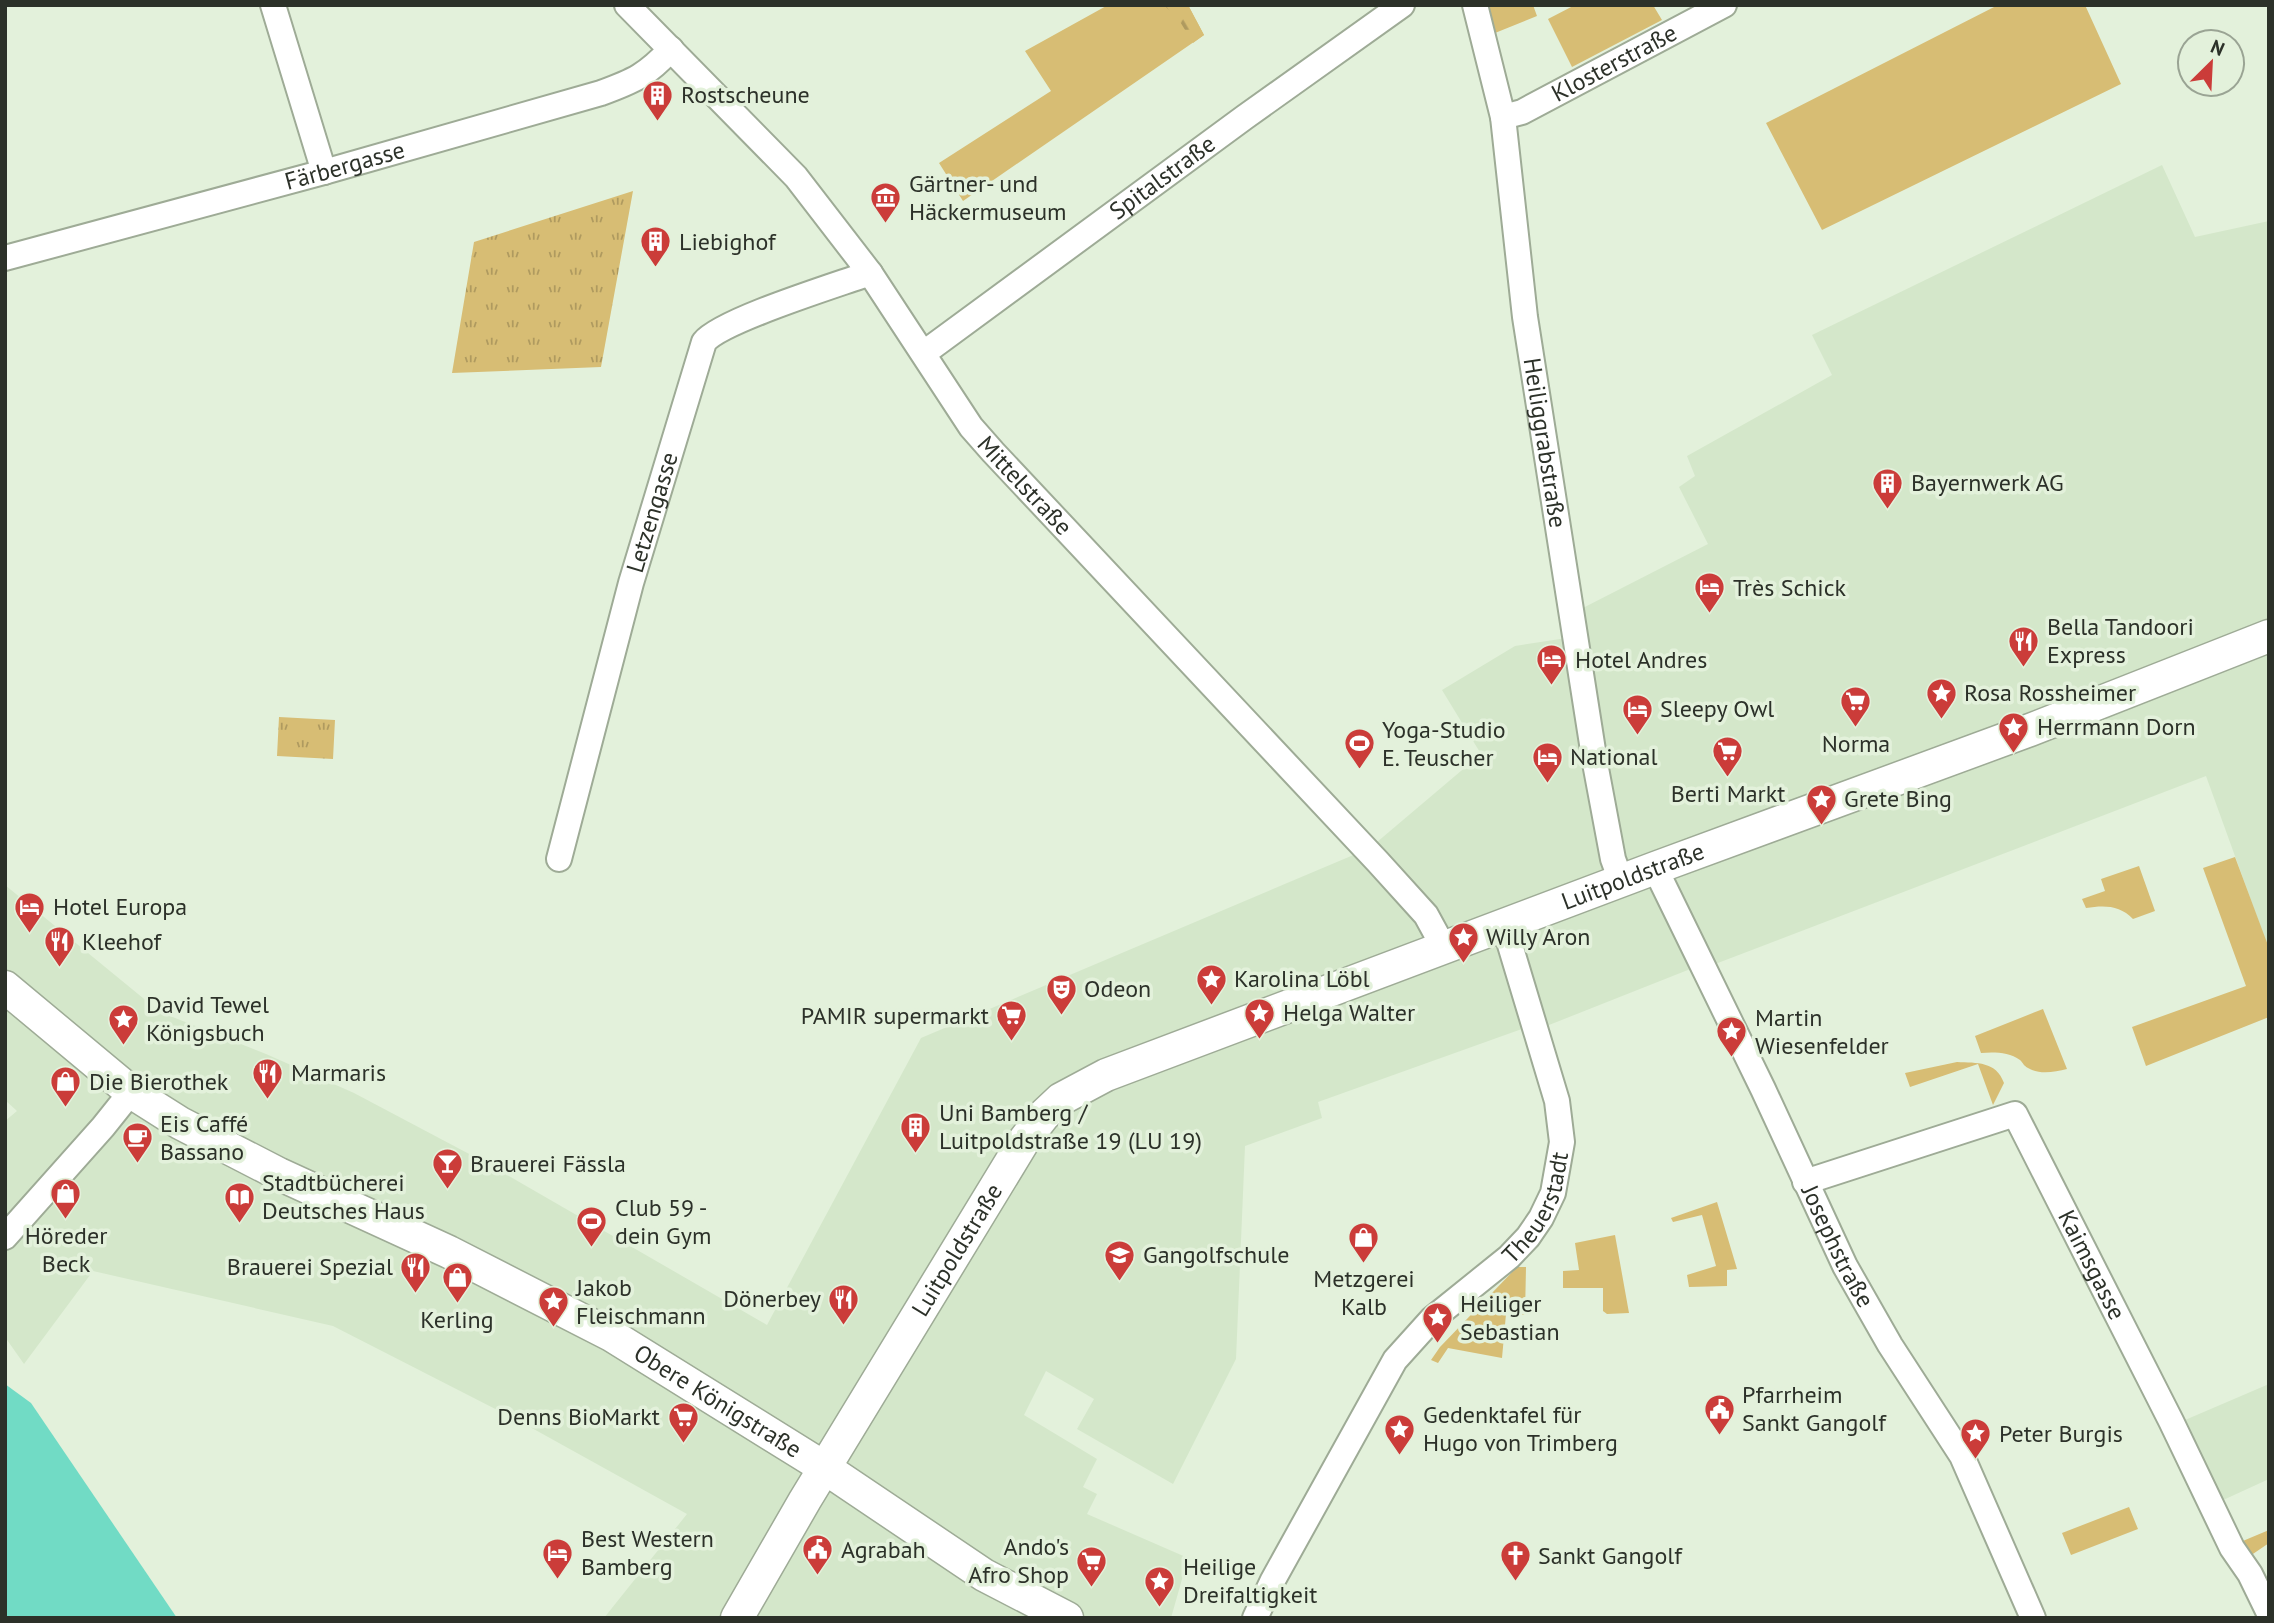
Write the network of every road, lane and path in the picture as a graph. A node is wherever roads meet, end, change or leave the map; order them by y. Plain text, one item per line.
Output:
1 (273, 5) edge
2 (627, 5) edge
3 (1402, 5) edge
4 (1475, 5) edge
5 (1724, 5) edge
6 (671, 49) junction
7 (1503, 117) junction
8 (324, 172) junction
9 (5, 258) edge
10 (870, 273) junction
11 (924, 353) junction
12 (2269, 636) edge
13 (559, 859) dead end
14 (1655, 868) junction
15 (1621, 881) junction
16 (1504, 925) junction
17 (1444, 948) junction
18 (5, 987) edge
19 (131, 1092) junction
20 (1805, 1182) junction
21 (5, 1237) edge
22 (825, 1468) junction
23 (2269, 1613) edge
24 (737, 1618) edge
25 (1067, 1618) edge
26 (1255, 1618) edge
27 (2034, 1618) edge

1 - 8 street
2 - 6 street, Mittelstraße
3 - 11 street, Spitalstraße
4 - 7 street, Heiliggrabstraße
5 - 7 street, Klosterstraße
6 - 8 street, Färbergasse
6 - 10 street, Mittelstraße
7 - 15 street, Heiliggrabstraße
8 - 9 street, Färbergasse
10 - 11 street, Mittelstraße
10 - 13 street, Letzengasse
11 - 17 street, Mittelstraße
12 - 14 street, Luitpoldstraße
14 - 15 street, Luitpoldstraße
14 - 20 street, Josephstraße
15 - 16 street, Luitpoldstraße
16 - 17 street, Luitpoldstraße
16 - 26 street, Theuerstadt
17 - 22 street, Luitpoldstraße
18 - 19 street, Obere Königstraße
19 - 21 street
19 - 22 street, Obere Königstraße
20 - 23 street, Kaimsgasse
20 - 27 street, Josephstraße
22 - 24 street, Luitpoldstraße
22 - 25 street, Obere Königstraße

